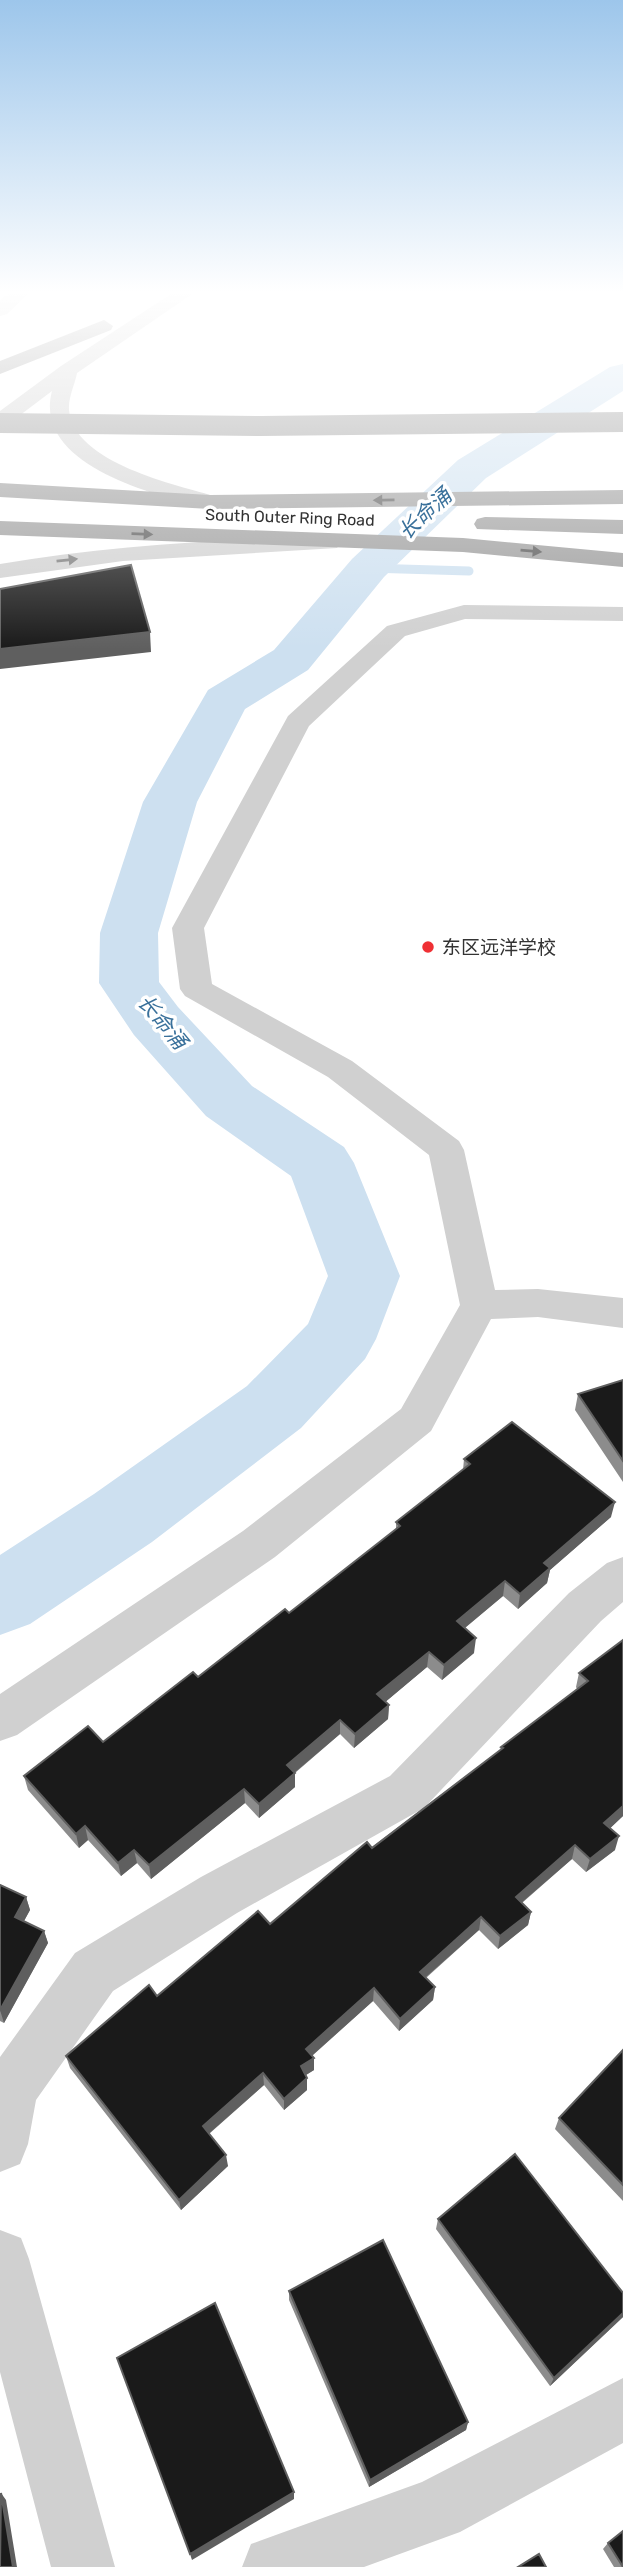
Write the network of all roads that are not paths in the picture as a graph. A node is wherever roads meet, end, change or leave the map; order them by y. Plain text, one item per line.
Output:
1 (16, 410) edge
2 (59, 410) edge
3 (0, 422) edge
4 (623, 422) edge
5 (623, 441) edge
6 (53, 445) dead end
7 (0, 490) edge
8 (623, 497) edge
9 (210, 502) junction
10 (0, 506) edge
11 (623, 527) edge
12 (0, 528) edge
13 (349, 542) junction
14 (623, 560) edge
15 (0, 571) edge
16 (623, 614) edge
17 (479, 1305) junction
18 (623, 1313) edge
19 (623, 1576) edge
20 (0, 1720) edge
21 (0, 2144) edge
22 (0, 2259) edge
23 (623, 2409) edge
24 (83, 2567) edge
25 (274, 2567) edge

1 - 3 street
2 - 9 street
3 - 4 highway, bridge
5 - 6 highway
7 - 9 highway, South Outer Ring Road
8 -> 9 highway, South Outer Ring Road
10 - 11 highway, South Outer Ring Road
12 -> 13 highway, South Outer Ring Road
13 -> 14 highway, South Outer Ring Road
15 -> 13 street
16 - 17 street
17 - 18 street
17 - 20 street
19 - 21 street
22 - 24 street
23 - 25 street

